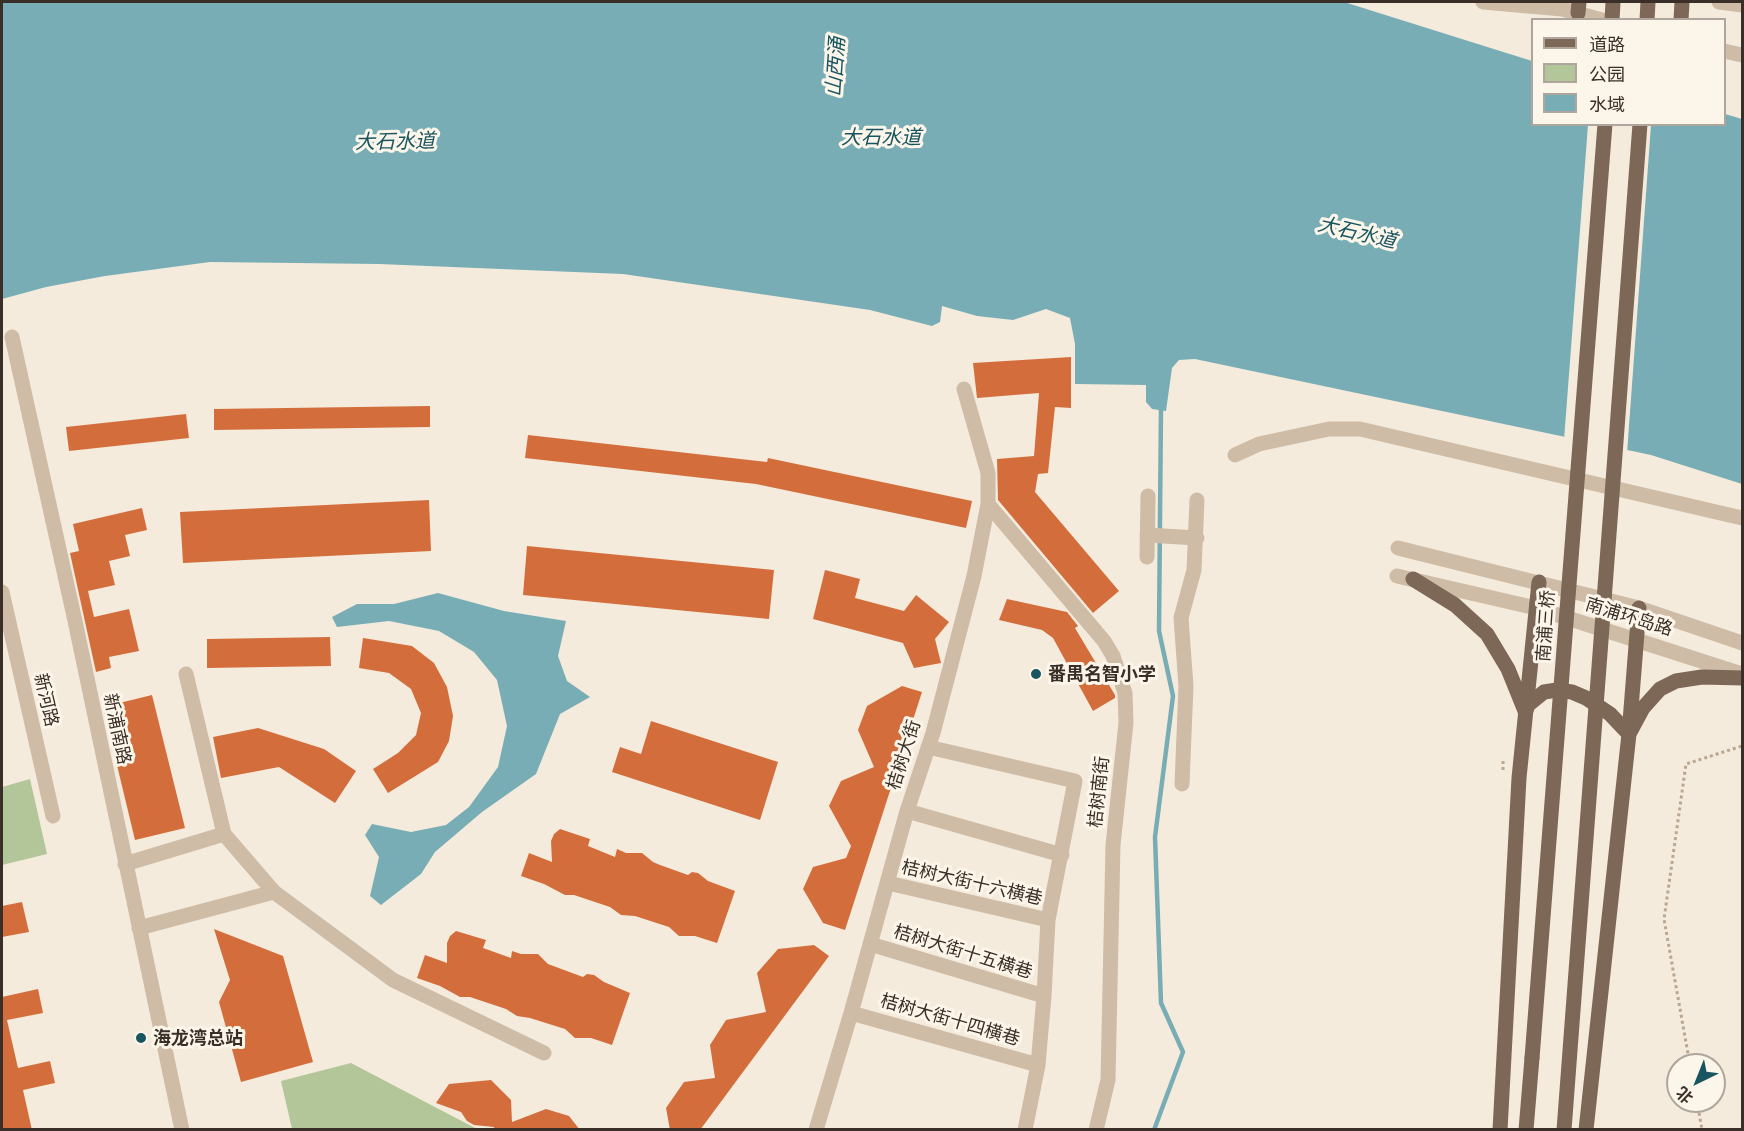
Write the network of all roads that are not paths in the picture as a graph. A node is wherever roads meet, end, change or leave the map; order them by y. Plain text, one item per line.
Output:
1 (1483, 2) edge
2 (1613, 2) edge
3 (1648, 2) edge
4 (1682, 2) edge
5 (1719, 2) edge
6 (1743, 5) edge
7 (1578, 7) edge
8 (1598, 18) edge
9 (1612, 18) edge
10 (1647, 18) edge
11 (1681, 18) edge
12 (1726, 51) edge
13 (1743, 55) edge
14 (1605, 126) edge
15 (1640, 126) edge
16 (12, 337) dead end
17 (964, 389) dead end
18 (1235, 455) dead end
19 (1148, 496) dead end
20 (1197, 500) dead end
21 (988, 504) junction
22 (1743, 518) edge
23 (1147, 535) junction
24 (1197, 538) junction
25 (1398, 548) dead end
26 (1147, 557) dead end
27 (1397, 576) dead end
28 (1413, 579) junction
29 (1539, 582) junction
30 (2, 592) edge
31 (1536, 608) junction
32 (1639, 608) junction
33 (1636, 639) junction
34 (1743, 643) edge
35 (186, 674) dead end
36 (1743, 676) edge
37 (1526, 714) junction
38 (1629, 734) junction
39 (928, 747) junction
40 (1182, 783) dead end
41 (907, 811) junction
42 (53, 816) dead end
43 (224, 834) junction
44 (1062, 855) junction
45 (125, 864) junction
46 (888, 883) junction
47 (274, 892) junction
48 (1048, 920) junction
49 (140, 927) junction
50 (870, 944) junction
51 (1044, 996) junction
52 (851, 1013) junction
53 (544, 1053) dead end
54 (1038, 1065) junction
55 (182, 1130) edge
56 (816, 1130) edge
57 (1025, 1130) edge
58 (1096, 1130) edge
59 (1500, 1130) edge
60 (1526, 1130) edge
61 (1564, 1130) edge
62 (1586, 1130) edge

1 - 7 street
2 - 9 main road
3 - 10 main road
4 - 11 main road
5 - 6 street
7 - 8 street
12 - 13 street
14 - 60 main road, 南浦三桥, bridge
15 - 61 main road, bridge
16 - 45 street, 新浦南路
17 - 21 street, 桔树大街
18 - 22 street
19 - 23 street
20 - 24 street
21 - 39 street, 桔树大街
21 - 58 street, 桔树南街
23 - 24 street
23 - 26 street
24 - 40 street
25 - 29 street, 南浦环岛路
27 - 28 street, 南浦环岛路
28 - 31 street, 南浦环岛路
28 - 37 main road
29 - 31 main road
29 - 32 street, 南浦环岛路
30 - 42 street, 新河路
31 - 33 street, 南浦环岛路
31 - 37 main road
32 - 33 main road
32 - 34 street, 南浦环岛路
33 - 36 street, 南浦环岛路
33 - 38 main road
35 - 43 street
36 - 38 main road
37 - 38 main road
37 - 59 main road
38 - 62 main road
39 - 41 street, 桔树大街
39 - 44 street
41 - 44 street
41 - 46 street, 桔树大街
43 - 45 street
43 - 47 street
44 - 48 street
45 - 49 street, 新浦南路
46 - 48 street, 桔树大街十六横巷
46 - 50 street, 桔树大街
47 - 49 street
47 - 53 street
48 - 51 street
49 - 55 street, 新浦南路
50 - 51 street, 桔树大街十五横巷
50 - 52 street, 桔树大街
51 - 54 street
52 - 54 street, 桔树大街十四横巷
52 - 56 street, 桔树大街
54 - 57 street

